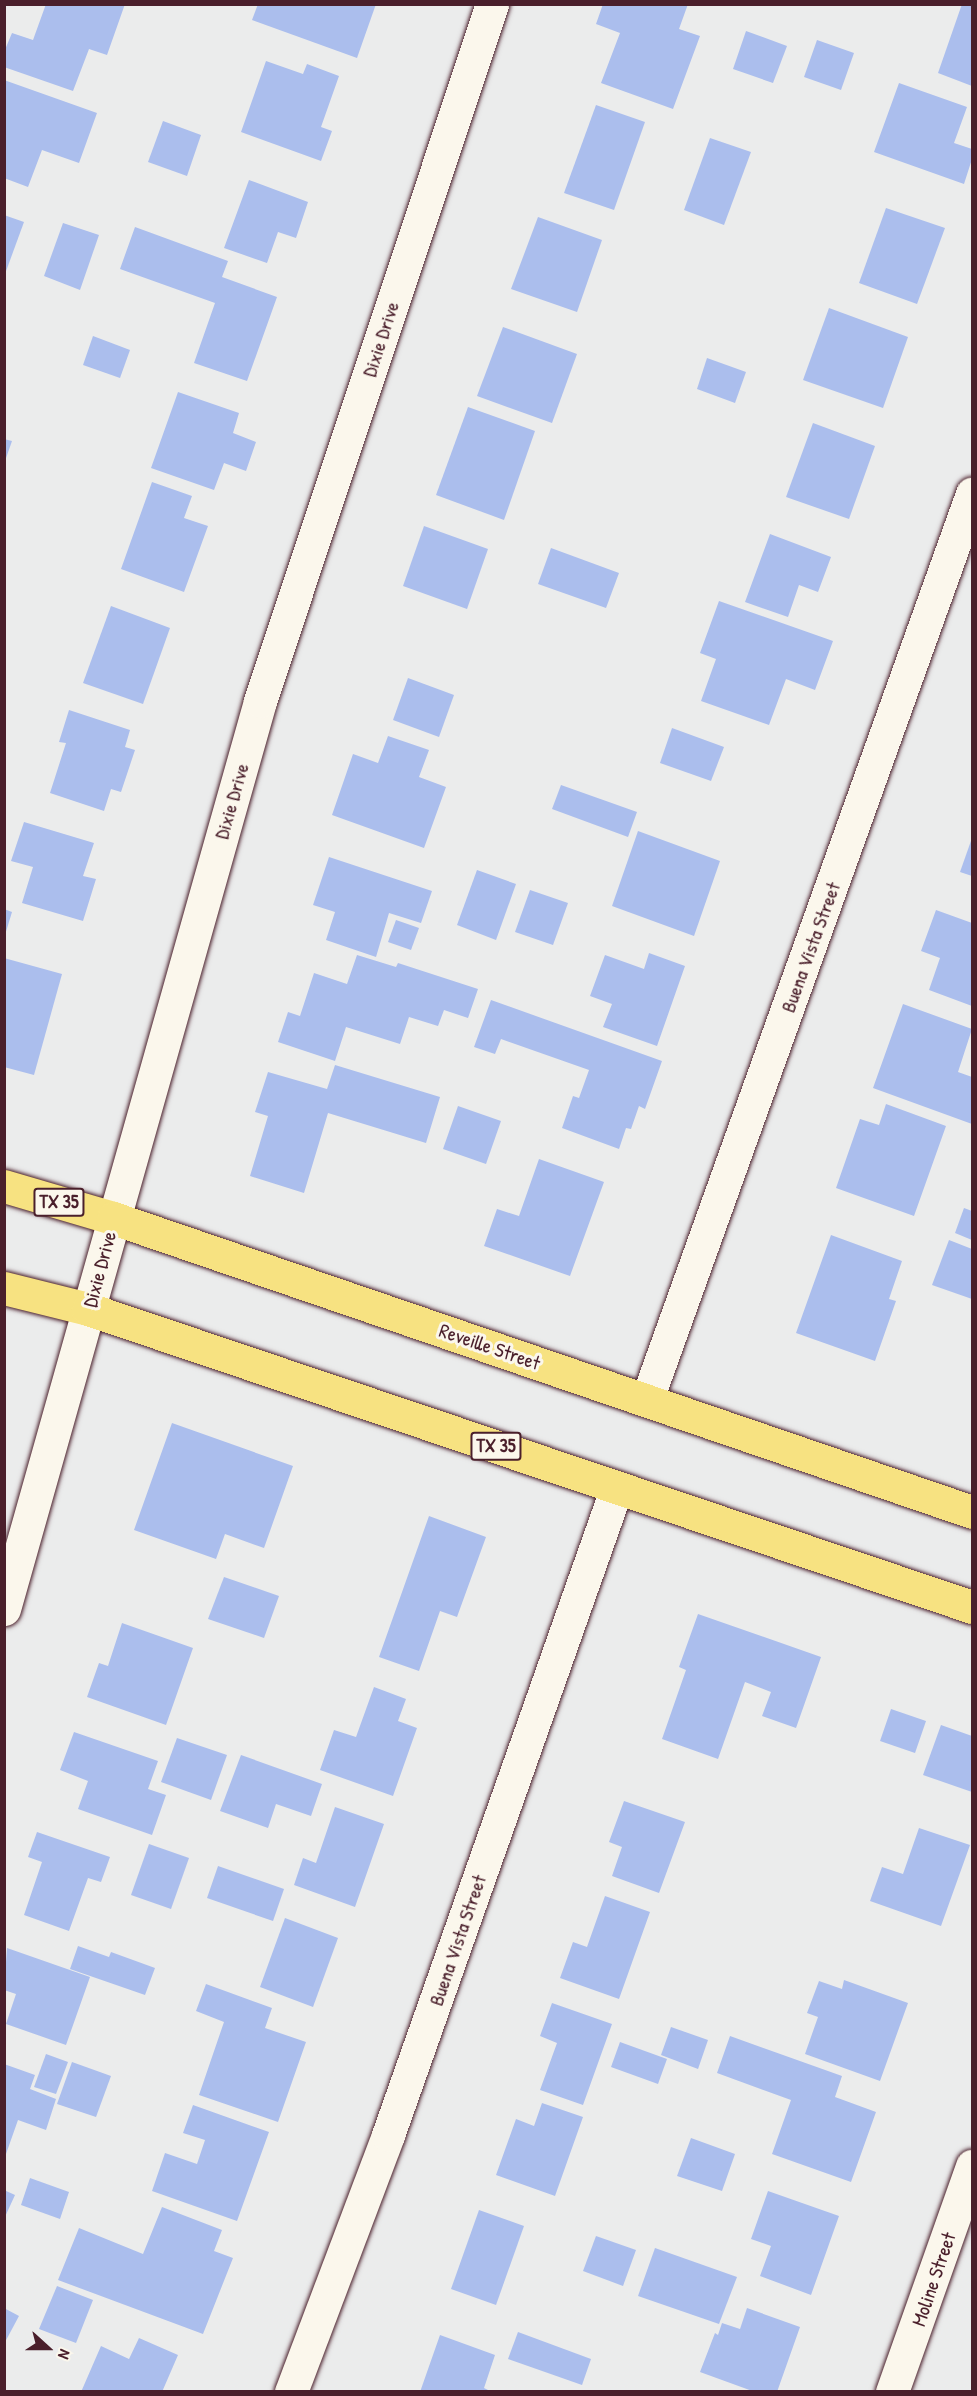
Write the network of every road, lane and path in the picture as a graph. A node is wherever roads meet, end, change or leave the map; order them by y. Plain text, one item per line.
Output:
1 (492, 4) edge
2 (972, 494) edge
3 (4, 1186) edge
4 (113, 1218) junction
5 (4, 1288) edge
6 (88, 1309) junction
7 (648, 1399) junction
8 (617, 1487) junction
9 (972, 1512) edge
10 (972, 1607) edge
11 (4, 1609) edge
12 (972, 2166) edge
13 (291, 2391) edge
14 (892, 2391) edge

1 - 4 street, Dixie Drive
2 - 7 street, Buena Vista Street
3 - 4 main road, Reveille Street / TX 35
4 - 6 street, Dixie Drive
4 - 7 main road, Reveille Street / TX 35
5 - 6 main road, TX 35
6 - 8 main road, TX 35
6 - 11 street, Dixie Drive
7 - 9 main road, Reveille Street / TX 35
8 - 10 main road, TX 35
8 - 13 street, Buena Vista Street
12 - 14 street, Moline Street

